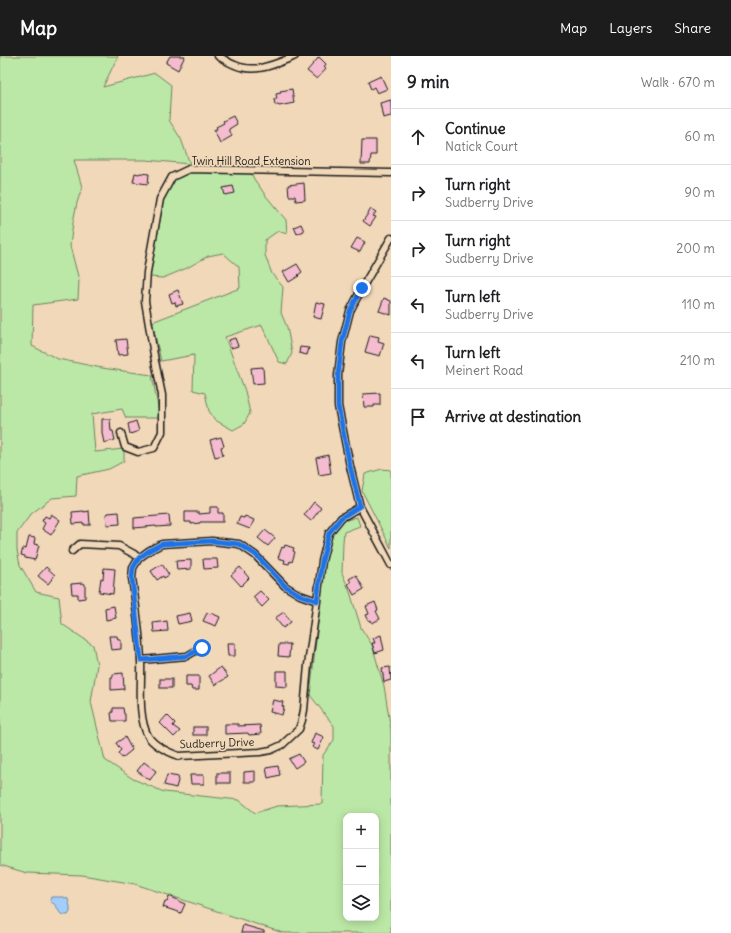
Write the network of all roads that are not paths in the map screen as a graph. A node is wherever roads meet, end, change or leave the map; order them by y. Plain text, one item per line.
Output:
1 (218, 56) edge
2 (295, 56) edge
3 (391, 173) edge
4 (391, 238) edge
5 (121, 433) dead end
6 (360, 506) junction
7 (72, 551) dead end
8 (139, 558) junction
9 (391, 565) edge
10 (317, 601) junction
11 (202, 648) dead end
12 (141, 660) junction

1 - 2 street
3 - 5 street, Twin Hill Road Extension
4 - 6 street
6 - 9 street
6 - 10 street, Sudberry Drive
7 - 8 street
8 - 10 street
8 - 12 street, Sudberry Drive
10 - 12 street, Sudberry Drive
11 - 12 street

